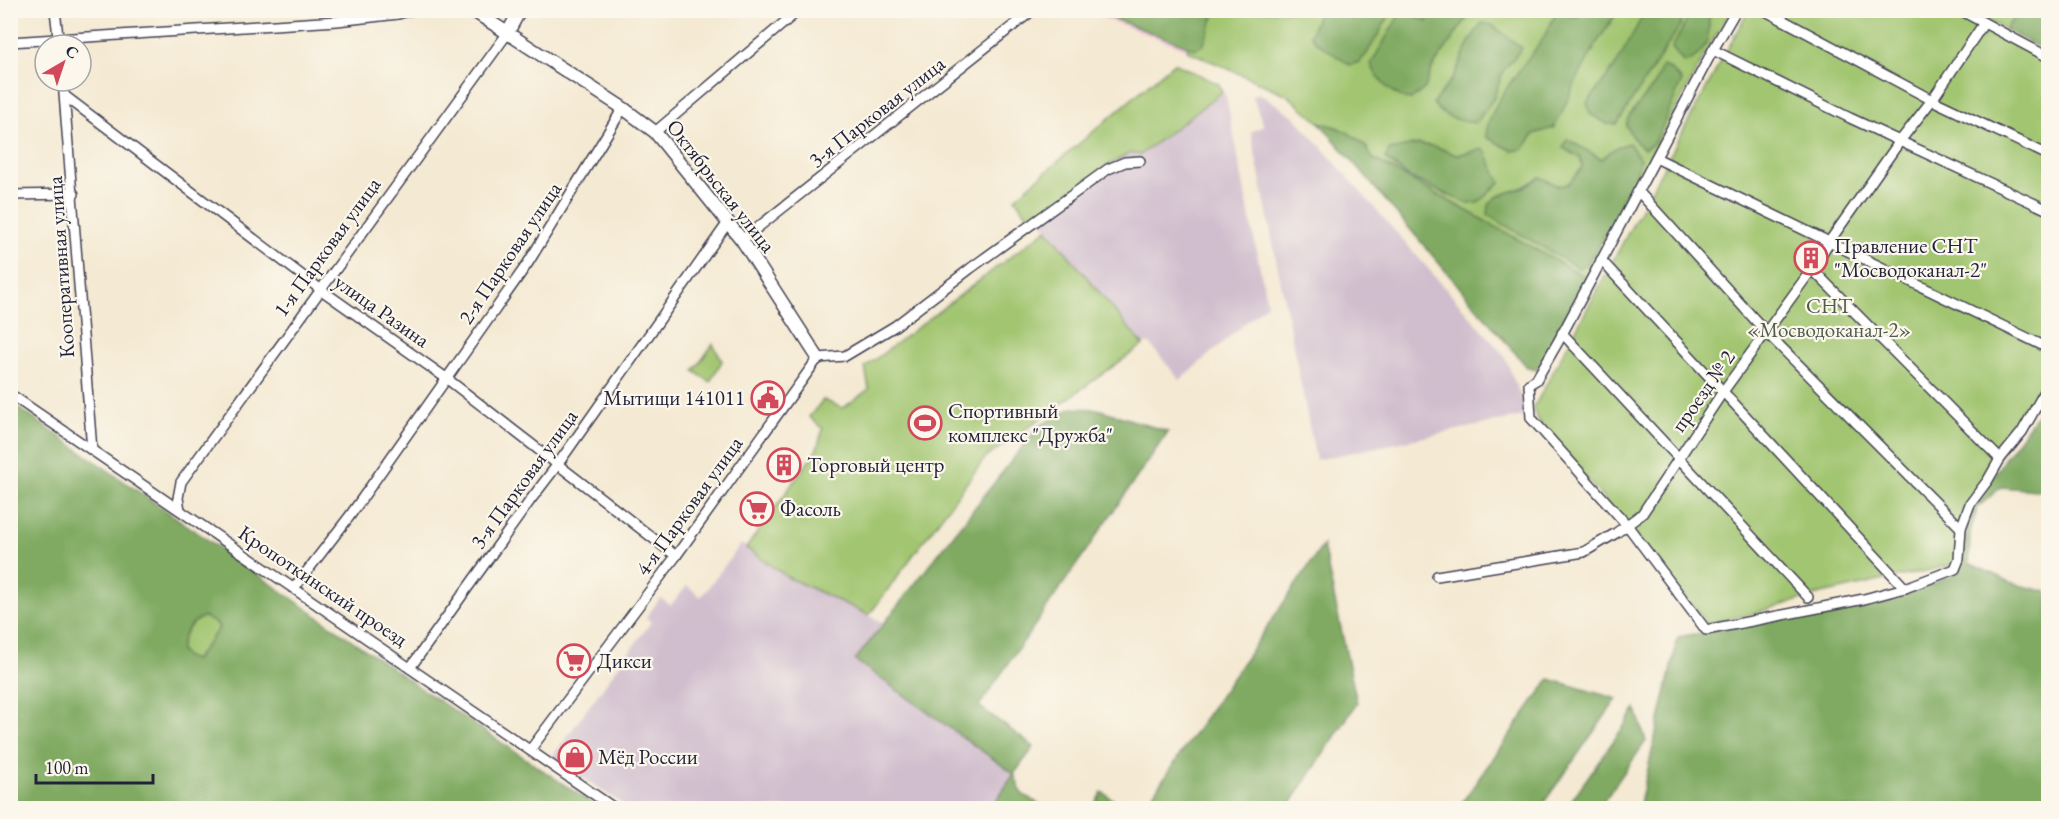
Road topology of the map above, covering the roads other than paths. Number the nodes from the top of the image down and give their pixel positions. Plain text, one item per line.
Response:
1 (55, 10) edge
2 (412, 10) edge
3 (472, 10) edge
4 (520, 10) edge
5 (800, 10) edge
6 (1033, 10) edge
7 (1736, 10) edge
8 (1764, 10) edge
9 (1960, 10) edge
10 (1983, 23) junction
11 (58, 33) edge
12 (507, 34) junction
13 (93, 39) edge
14 (10, 42) edge
15 (33, 42) edge
16 (1713, 50) junction
17 (2049, 57) edge
18 (65, 93) edge
19 (65, 96) junction
20 (1932, 100) junction
21 (623, 108) junction
22 (655, 132) junction
23 (1900, 141) junction
24 (2049, 155) edge
25 (1656, 158) junction
26 (1140, 161) dead end
27 (1638, 191) junction
28 (74, 194) junction
29 (10, 195) edge
30 (2049, 210) edge
31 (729, 221) junction
32 (742, 240) junction
33 (1829, 242) junction
34 (1600, 260) junction
35 (1812, 269) junction
36 (320, 289) junction
37 (1562, 333) junction
38 (1767, 333) junction
39 (2049, 348) edge
40 (818, 358) junction
41 (446, 378) junction
42 (2049, 386) edge
43 (1722, 393) junction
44 (10, 394) edge
45 (92, 450) junction
46 (1678, 459) junction
47 (2000, 459) junction
48 (558, 464) junction
49 (180, 510) junction
50 (1627, 525) junction
51 (1961, 528) junction
52 (676, 556) junction
53 (1437, 576) dead end
54 (294, 588) junction
55 (1905, 588) junction
56 (1809, 597) dead end
57 (410, 668) junction
58 (530, 750) junction
59 (614, 808) edge

1 - 11 street
2 - 13 street
3 - 12 street, Октябрьская улица
4 - 12 street, 1-я Парковая улица
5 - 22 street
6 - 32 street, 3-я Парковая улица
7 - 16 street
8 - 20 street
9 - 10 street
10 - 17 street
10 - 20 street, проезд № 2
12 - 21 street, Октябрьская улица
12 - 36 street, 1-я Парковая улица
14 - 15 street
16 - 23 street
16 - 25 street
18 - 19 street, Кооперативная улица
19 - 28 street, Кооперативная улица
19 - 36 street, улица Разина
20 - 23 street, проезд № 2
20 - 24 street
21 - 22 street, Октябрьская улица
21 - 41 street, 2-я Парковая улица
22 - 31 street, Октябрьская улица
23 - 30 street
23 - 33 street, проезд № 2
25 - 27 street
25 - 33 street
26 - 40 street
27 - 34 street
27 - 38 street
28 - 29 street
28 - 45 street, Кооперативная улица
31 - 32 street, Октябрьская улица
31 - 48 street, 3-я Парковая улица
32 - 40 street, Октябрьская улица
33 - 35 street, проезд № 2
33 - 39 street
34 - 37 street
34 - 43 street
35 - 38 street, проезд № 2
35 - 47 street
36 - 41 street, улица Разина
36 - 49 street, 1-я Парковая улица
37 - 46 street
37 - 50 street
38 - 43 street, проезд № 2
38 - 51 street
40 - 52 street, 4-я Парковая улица
41 - 48 street, улица Разина
41 - 54 street, 2-я Парковая улица
42 - 47 street
43 - 46 street, проезд № 2
43 - 55 street
44 - 45 street, Кропоткинский проезд
45 - 49 street, Кропоткинский проезд
46 - 50 street, проезд № 2
46 - 56 street
47 - 51 street
48 - 52 street, улица Разина
48 - 57 street, 3-я Парковая улица
49 - 54 street, Кропоткинский проезд
50 - 53 street, проезд № 2
50 - 55 street
51 - 55 street
52 - 58 street, 4-я Парковая улица
54 - 57 street, Кропоткинский проезд
57 - 58 street, Кропоткинский проезд
58 - 59 street, Кропоткинский проезд

